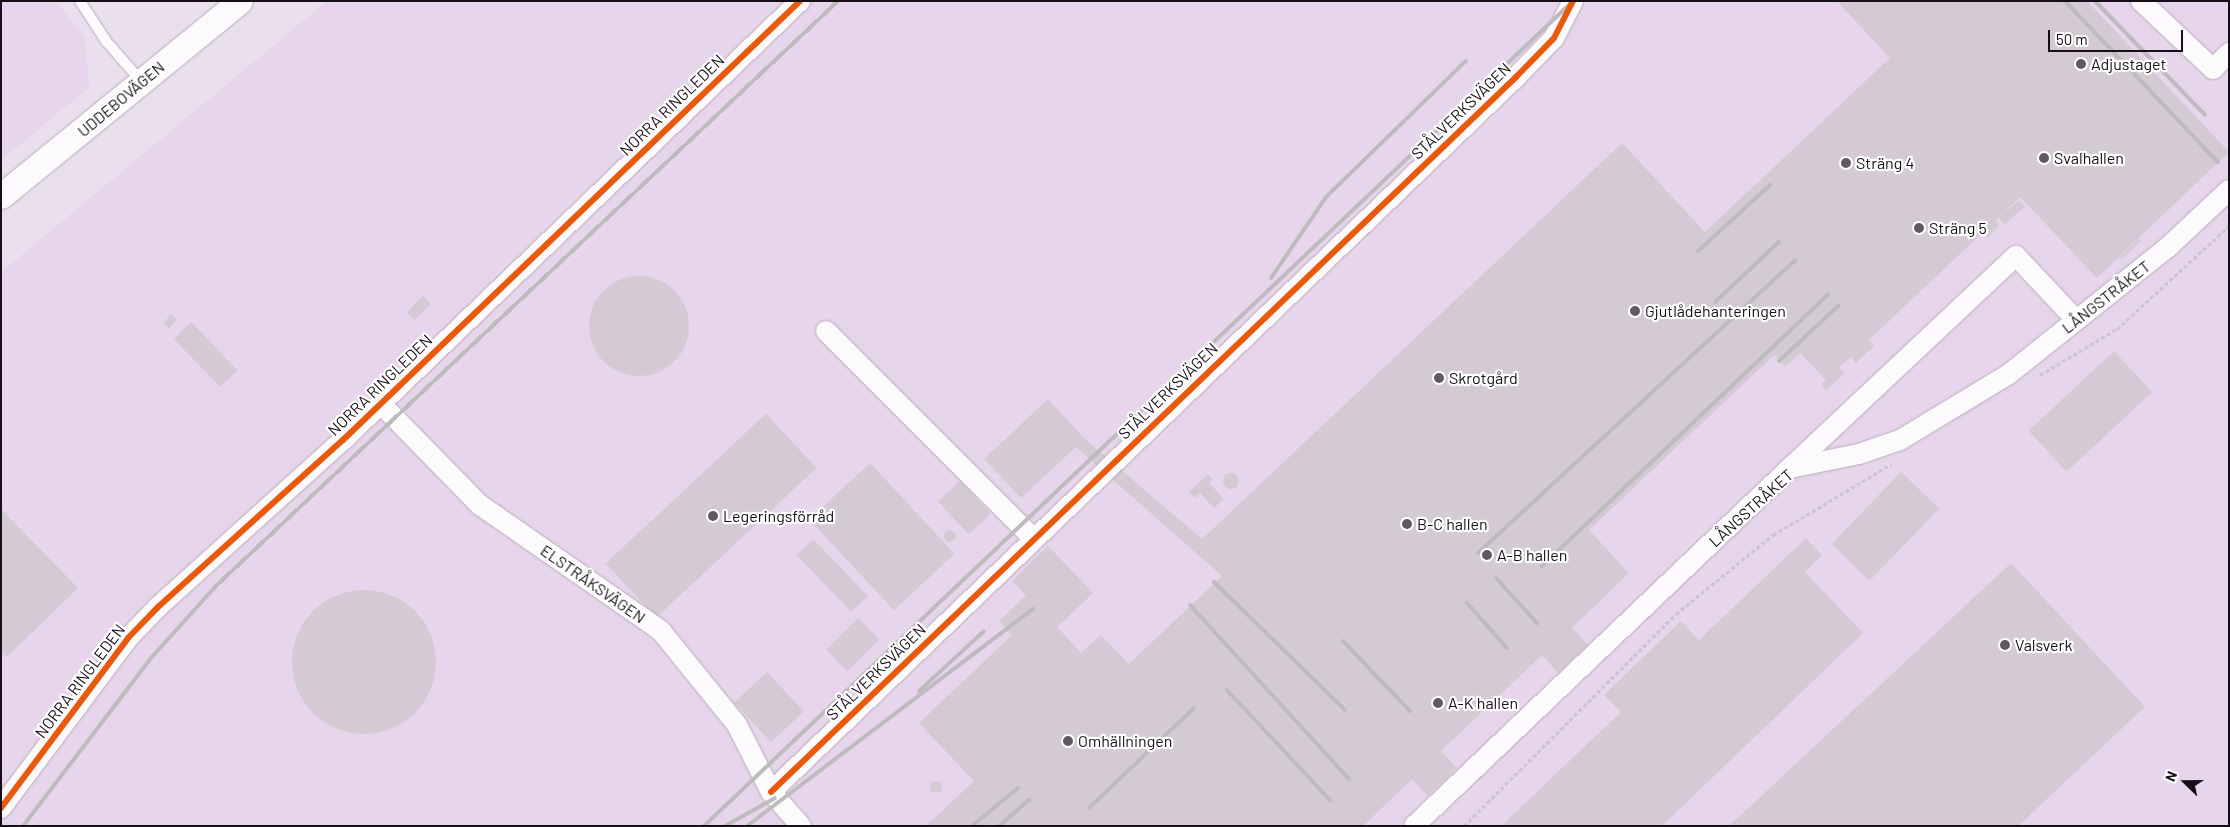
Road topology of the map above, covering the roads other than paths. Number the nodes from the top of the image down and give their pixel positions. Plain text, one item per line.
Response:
1 (240, 1) edge
2 (800, 1) edge
3 (1573, 1) edge
4 (2141, 1) edge
5 (83, 3) edge
6 (2229, 53) edge
7 (140, 81) junction
8 (2229, 190) edge
9 (1, 196) edge
10 (2076, 320) junction
11 (826, 331) dead end
12 (381, 404) junction
13 (1790, 468) junction
14 (1034, 539) junction
15 (771, 792) junction
16 (1, 808) edge
17 (801, 826) edge
18 (1414, 826) edge

1 - 7 street, UDDEBOVÄGEN
2 - 12 street, NORRA RINGLEDEN
3 - 14 street, STÅLVERKSVÄGEN
4 - 6 street
5 - 7 lane
7 - 9 street, UDDEBOVÄGEN
8 - 10 street, LÅNGSTRÅKET
10 - 13 street, LÅNGSTRÅKET
10 - 13 street
11 - 14 street
12 - 15 street, ELSTRÅKSVÄGEN
12 - 16 street, NORRA RINGLEDEN
13 - 18 street, LÅNGSTRÅKET
14 - 15 street, STÅLVERKSVÄGEN
15 - 17 street, ELSTRÅKSVÄGEN

